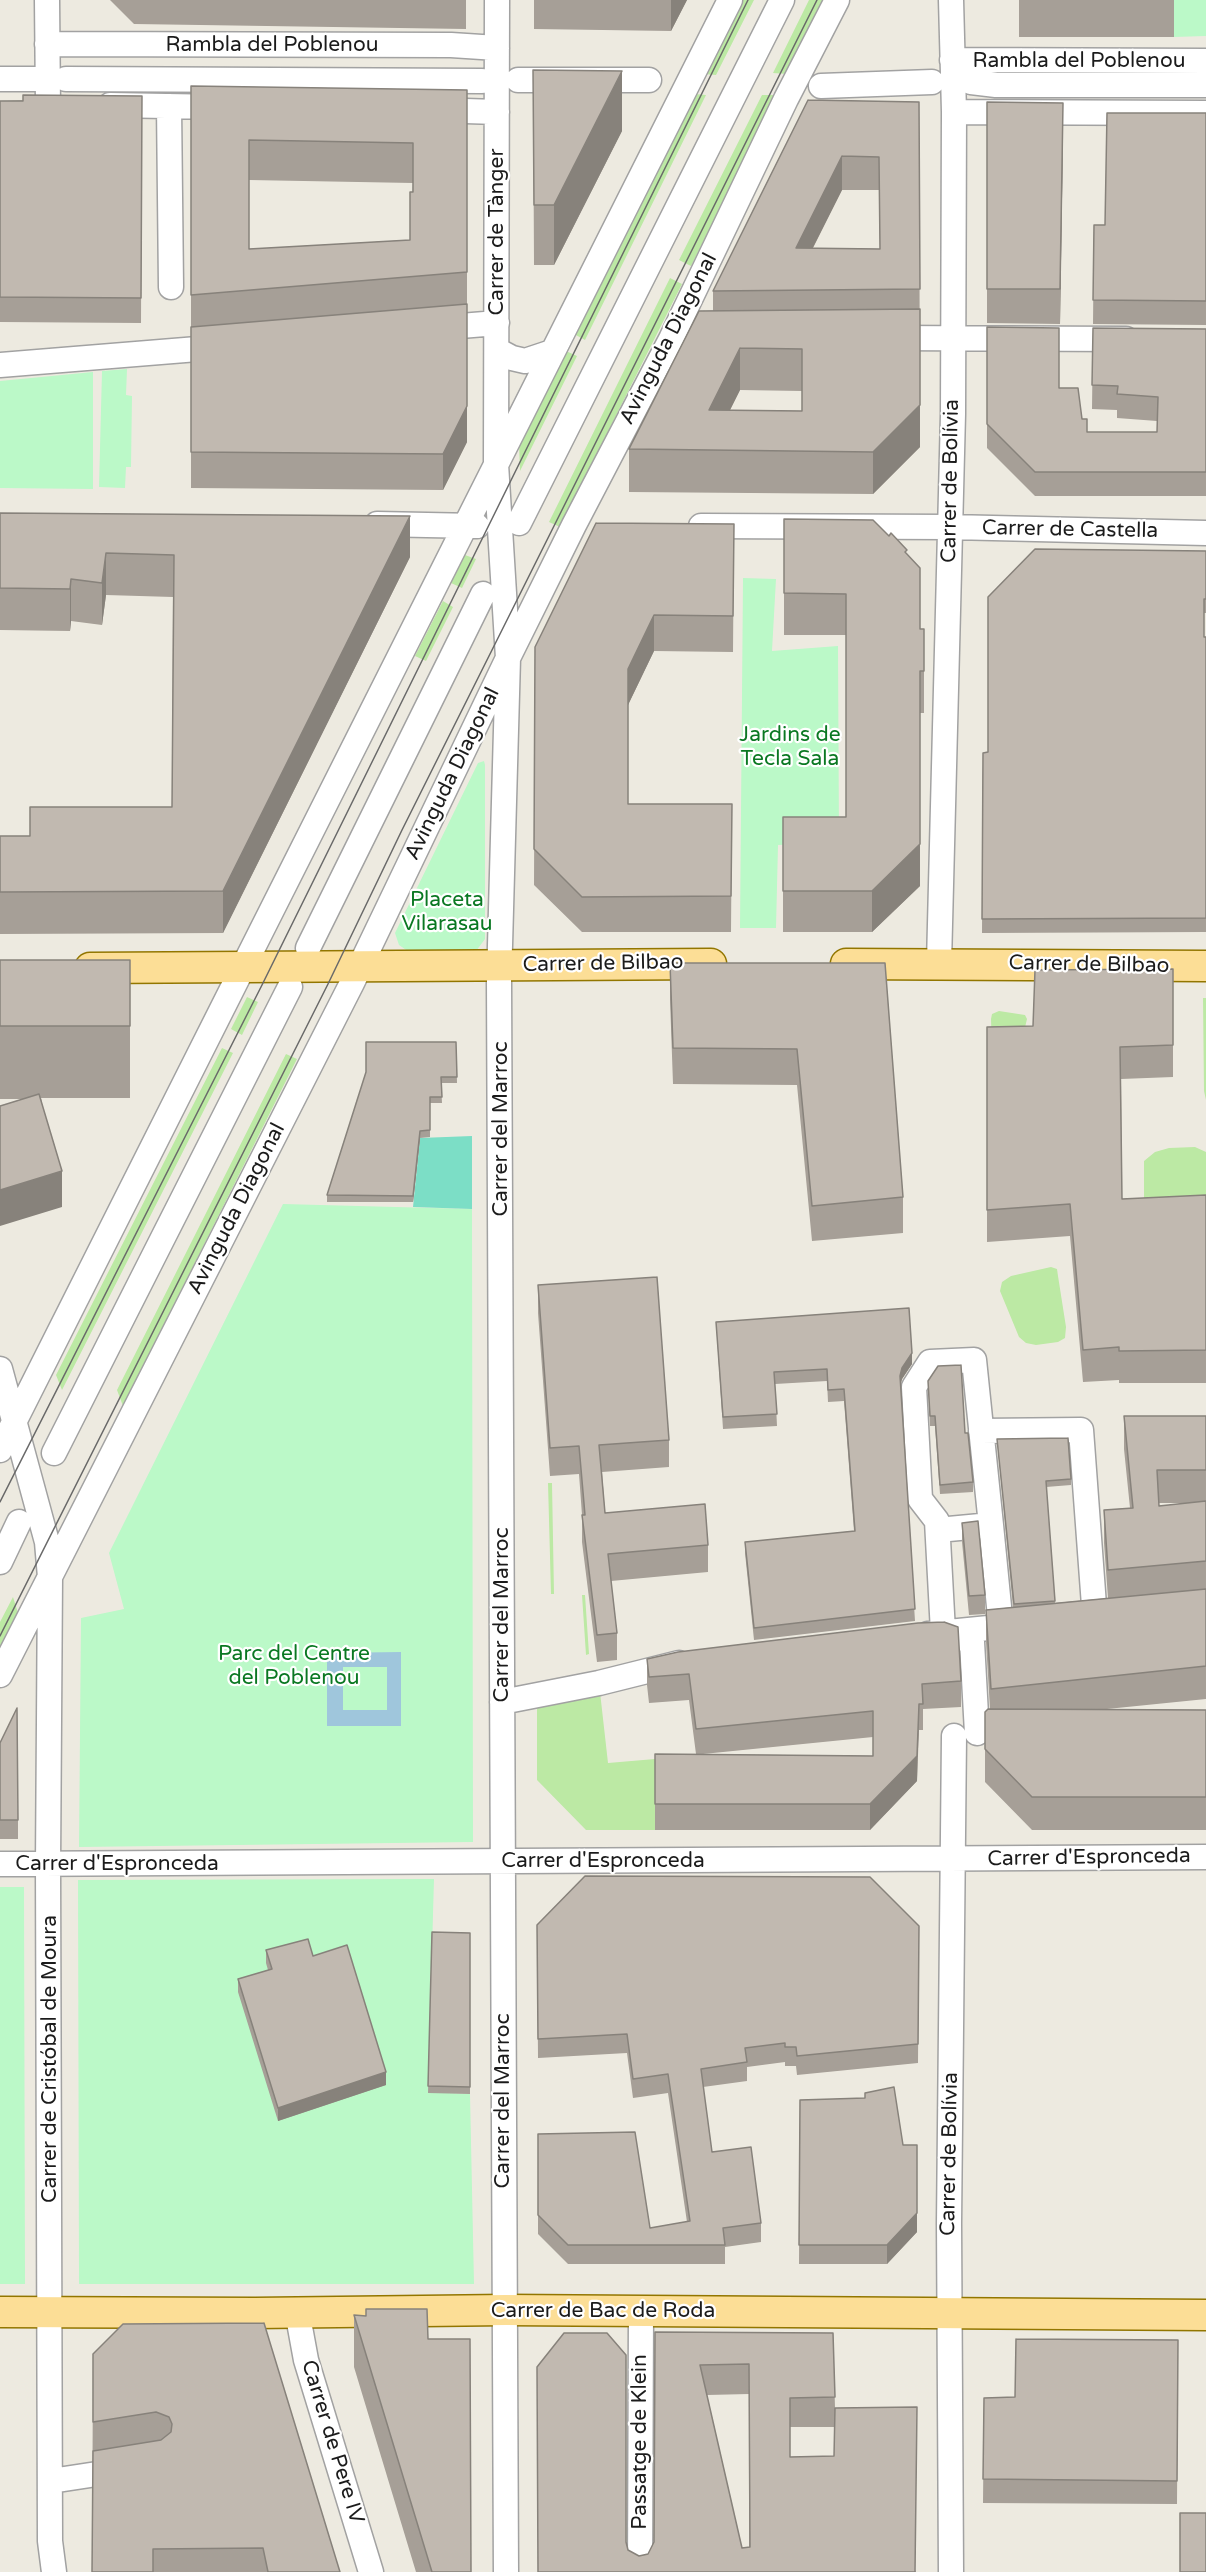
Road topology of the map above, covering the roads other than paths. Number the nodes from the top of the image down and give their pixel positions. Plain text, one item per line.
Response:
1 (47, 0) edge
2 (497, 0) edge
3 (730, 0) edge
4 (782, 0) edge
5 (837, 0) edge
6 (951, 0) edge
7 (47, 45) junction
8 (497, 48) junction
9 (951, 60) junction
10 (1206, 61) edge
11 (0, 79) edge
12 (38, 79) dead end
13 (66, 79) dead end
14 (518, 80) dead end
15 (649, 80) dead end
16 (482, 81) dead end
17 (932, 82) dead end
18 (971, 82) dead end
19 (1206, 85) edge
20 (821, 86) dead end
21 (169, 106) junction
22 (239, 107) edge
23 (414, 110) edge
24 (497, 112) junction
25 (954, 112) junction
26 (1206, 113) edge
27 (171, 287) dead end
28 (497, 323) junction
29 (415, 330) edge
30 (953, 337) junction
31 (869, 338) edge
32 (1148, 339) edge
33 (241, 345) edge
34 (497, 350) junction
35 (552, 352) junction
36 (0, 365) edge
37 (496, 464) junction
38 (351, 523) edge
39 (465, 525) junction
40 (510, 525) junction
41 (684, 526) edge
42 (950, 527) junction
43 (1206, 533) edge
44 (483, 594) dead end
45 (508, 658) junction
46 (308, 948) dead end
47 (939, 963) junction
48 (737, 964) edge
49 (819, 964) edge
50 (361, 965) junction
51 (500, 966) junction
52 (1206, 966) edge
53 (68, 968) edge
54 (244, 968) junction
55 (290, 987) dead end
56 (0, 1369) edge
57 (8, 1420) edge
58 (981, 1431) junction
59 (0, 1450) edge
60 (54, 1453) dead end
61 (19, 1522) dead end
62 (991, 1526) junction
63 (938, 1530) junction
64 (0, 1562) edge
65 (50, 1577) junction
66 (1094, 1619) edge
67 (1036, 1624) edge
68 (1001, 1627) junction
69 (943, 1632) junction
70 (911, 1637) edge
71 (703, 1660) edge
72 (0, 1675) edge
73 (502, 1702) junction
74 (1206, 1857) edge
75 (954, 1860) junction
76 (503, 1861) junction
77 (0, 1864) edge
78 (48, 1864) junction
79 (506, 2310) junction
80 (297, 2311) junction
81 (0, 2312) edge
82 (50, 2312) junction
83 (641, 2312) junction
84 (950, 2314) junction
85 (1206, 2315) edge
86 (147, 2466) edge
87 (51, 2481) junction
88 (50, 2541) junction
89 (41, 2572) edge
90 (54, 2572) edge
91 (371, 2572) edge
92 (506, 2572) edge
93 (639, 2572) edge
94 (951, 2572) edge

1 - 7 street
2 - 8 street, Carrer de Tànger
3 - 35 street
4 - 40 street
5 - 45 street, Avinguda Diagonal
6 - 9 street, Carrer de Bolívia
7 - 8 street, Rambla del Poblenou
7 - 21 street
8 - 24 street, Carrer de Tànger
9 - 10 street, Rambla del Poblenou
9 - 25 street, Carrer de Bolívia
11 - 12 street
13 - 16 street, Rambla del Poblenou
14 - 15 street
17 - 20 street
18 - 19 street, Rambla del Poblenou
21 - 22 street
21 - 27 street
23 - 24 street
24 - 28 street, Carrer de Tànger
25 - 26 street
25 - 30 street, Carrer de Bolívia
28 - 29 street
28 - 34 street, Carrer de Tànger
30 - 31 street
30 - 32 street
30 - 42 street, Carrer de Bolívia
33 - 36 street
34 - 35 street
34 - 37 street, Carrer de Tànger
35 - 37 street
37 - 39 street
37 - 40 street, Carrer de Tànger
38 - 39 street
39 - 40 street
39 - 54 street
40 - 45 street, Carrer del Marroc
41 - 42 street, Carrer de Castella
42 - 43 street, Carrer de Castella
42 - 47 street, Carrer de Bolívia
44 - 46 street
45 - 50 street, Avinguda Diagonal
45 - 51 street, Carrer del Marroc
47 - 49 main road, Carrer de Bilbao
47 - 52 main road, Carrer de Bilbao
48 - 51 main road, Carrer de Bilbao
50 - 51 main road, Carrer de Bilbao
50 - 54 main road, Carrer de Bilbao
50 - 65 street, Avinguda Diagonal
51 - 73 street, Carrer del Marroc
53 - 54 main road, Carrer de Bilbao
54 - 57 street
55 - 60 street
56 - 57 street
57 - 59 street
57 - 65 street
58 - 62 street
58 - 63 street
58 - 66 street
61 - 64 street
62 - 63 street
62 - 68 street
63 - 69 street
65 - 72 street, Avinguda Diagonal
65 - 78 street, Carrer de Cristóbal de Moura
67 - 68 street
68 - 69 street
69 - 70 street
69 - 75 street, Carrer de Bolívia
71 - 73 street
73 - 76 street, Carrer del Marroc
74 - 75 street, Carrer d'Espronceda
75 - 76 street, Carrer d'Espronceda
75 - 84 street, Carrer de Bolívia
76 - 78 street, Carrer d'Espronceda
76 - 79 street, Carrer del Marroc
77 - 78 street, Carrer d'Espronceda
78 - 82 street, Carrer de Cristóbal de Moura
79 - 80 main road, Carrer de Bac de Roda
79 - 83 main road, Carrer de Bac de Roda
79 - 92 street, Carrer del Marroc
80 - 82 main road, Carrer de Bac de Roda
80 - 91 street, Carrer de Pere IV
81 - 82 main road, Carrer de Bac de Roda
82 - 87 street, Carrer de Cristóbal de Moura
83 - 84 main road, Carrer de Bac de Roda
83 - 93 street, Passatge de Klein
84 - 85 main road, Carrer de Bac de Roda
84 - 94 street, Carrer de Bolívia
86 - 87 street
87 - 88 street, Carrer de Cristóbal de Moura
88 - 89 street, Carrer de Cristóbal de Moura
88 - 90 street, Carrer de Cristóbal de Moura

